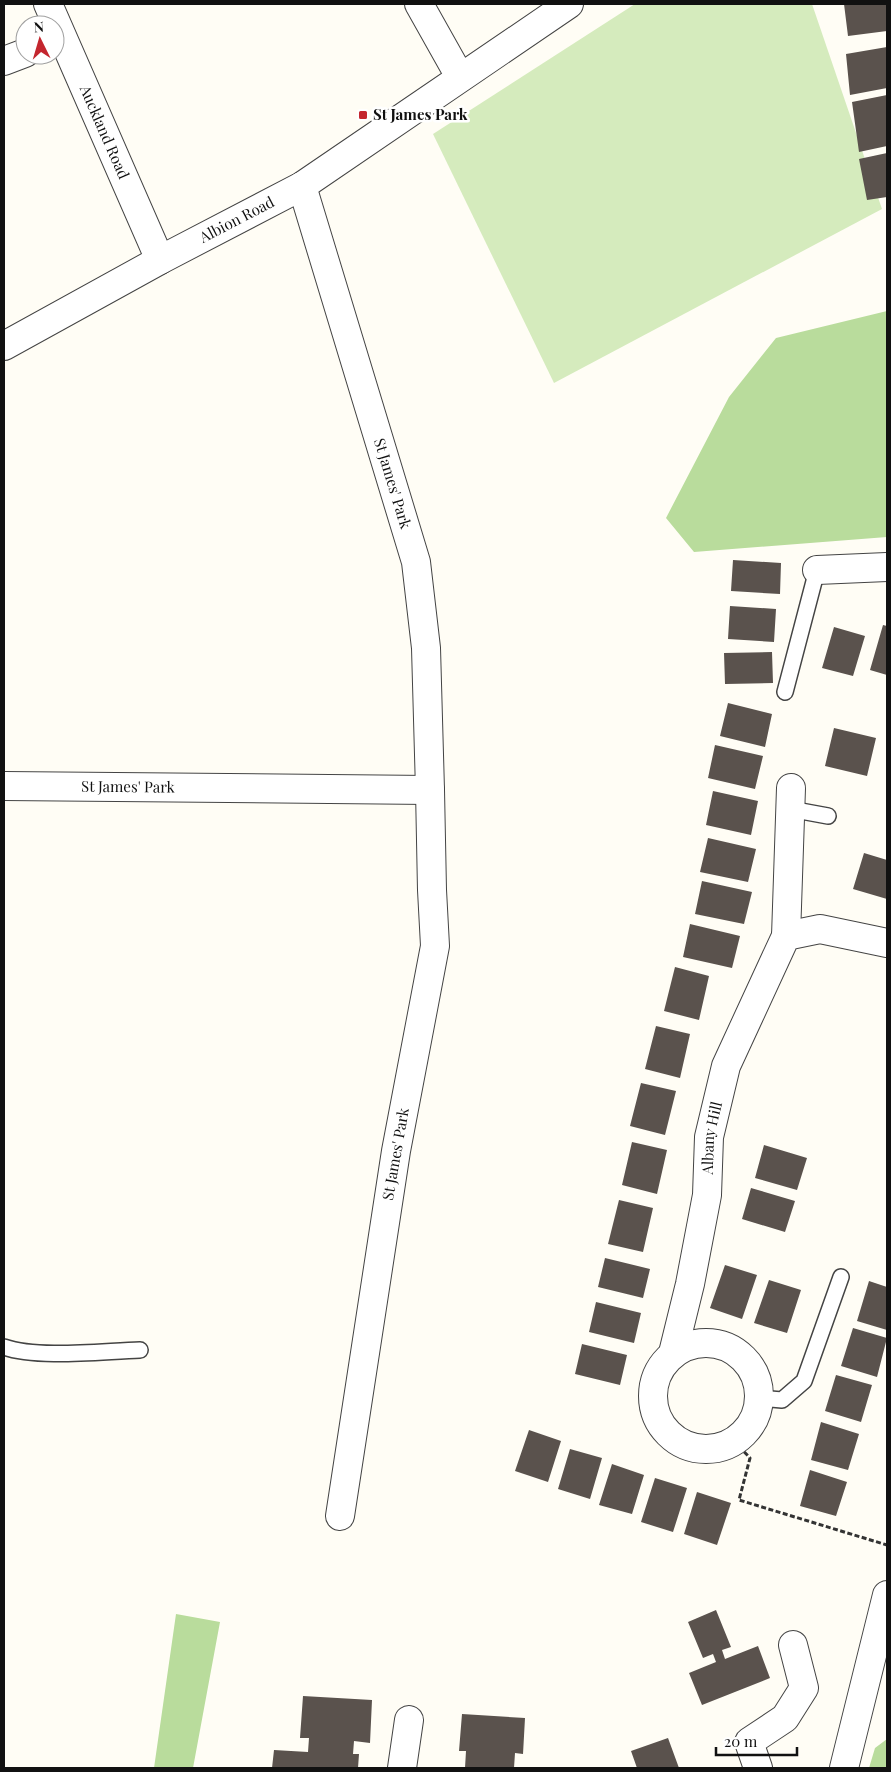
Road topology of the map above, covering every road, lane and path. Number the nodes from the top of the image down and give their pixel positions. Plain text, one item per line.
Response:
1 (419, 4) edge
2 (569, 4) edge
3 (65, 53) edge
4 (460, 77) junction
5 (302, 186) junction
6 (160, 260) junction
7 (4, 346) edge
8 (887, 567) edge
9 (817, 570) joint
10 (785, 692) dead end
11 (4, 786) edge
12 (430, 790) junction
13 (791, 798) joint
14 (828, 816) dead end
15 (786, 936) junction
16 (887, 943) edge
17 (841, 1277) dead end
18 (4, 1346) edge
19 (140, 1350) dead end
20 (673, 1353) junction
21 (759, 1398) junction
22 (734, 1441) junction
23 (340, 1516) dead end
24 (887, 1545) edge
25 (887, 1595) edge
26 (793, 1646) dead end
27 (409, 1720) dead end
28 (402, 1768) edge
29 (758, 1768) edge
30 (844, 1768) edge

1 - 4 street
2 - 4 street, Albion Road
3 - 6 street, Auckland Road
4 - 5 street, Albion Road
5 - 6 street, Albion Road
5 - 12 street, St James' Park
6 - 7 street, Albion Road
8 - 9 street
9 - 10 lane
11 - 12 street, St James' Park
12 - 23 street, St James' Park
13 - 14 lane
13 - 15 street, Albany Hill
15 - 16 street
15 - 20 street, Albany Hill
17 - 21 lane
18 - 19 lane
20 - 21 street, Albany Hill
20 - 22 street, Albany Hill
21 - 22 street, Albany Hill
22 - 24 path
25 - 30 street
26 - 29 street
27 - 28 street

